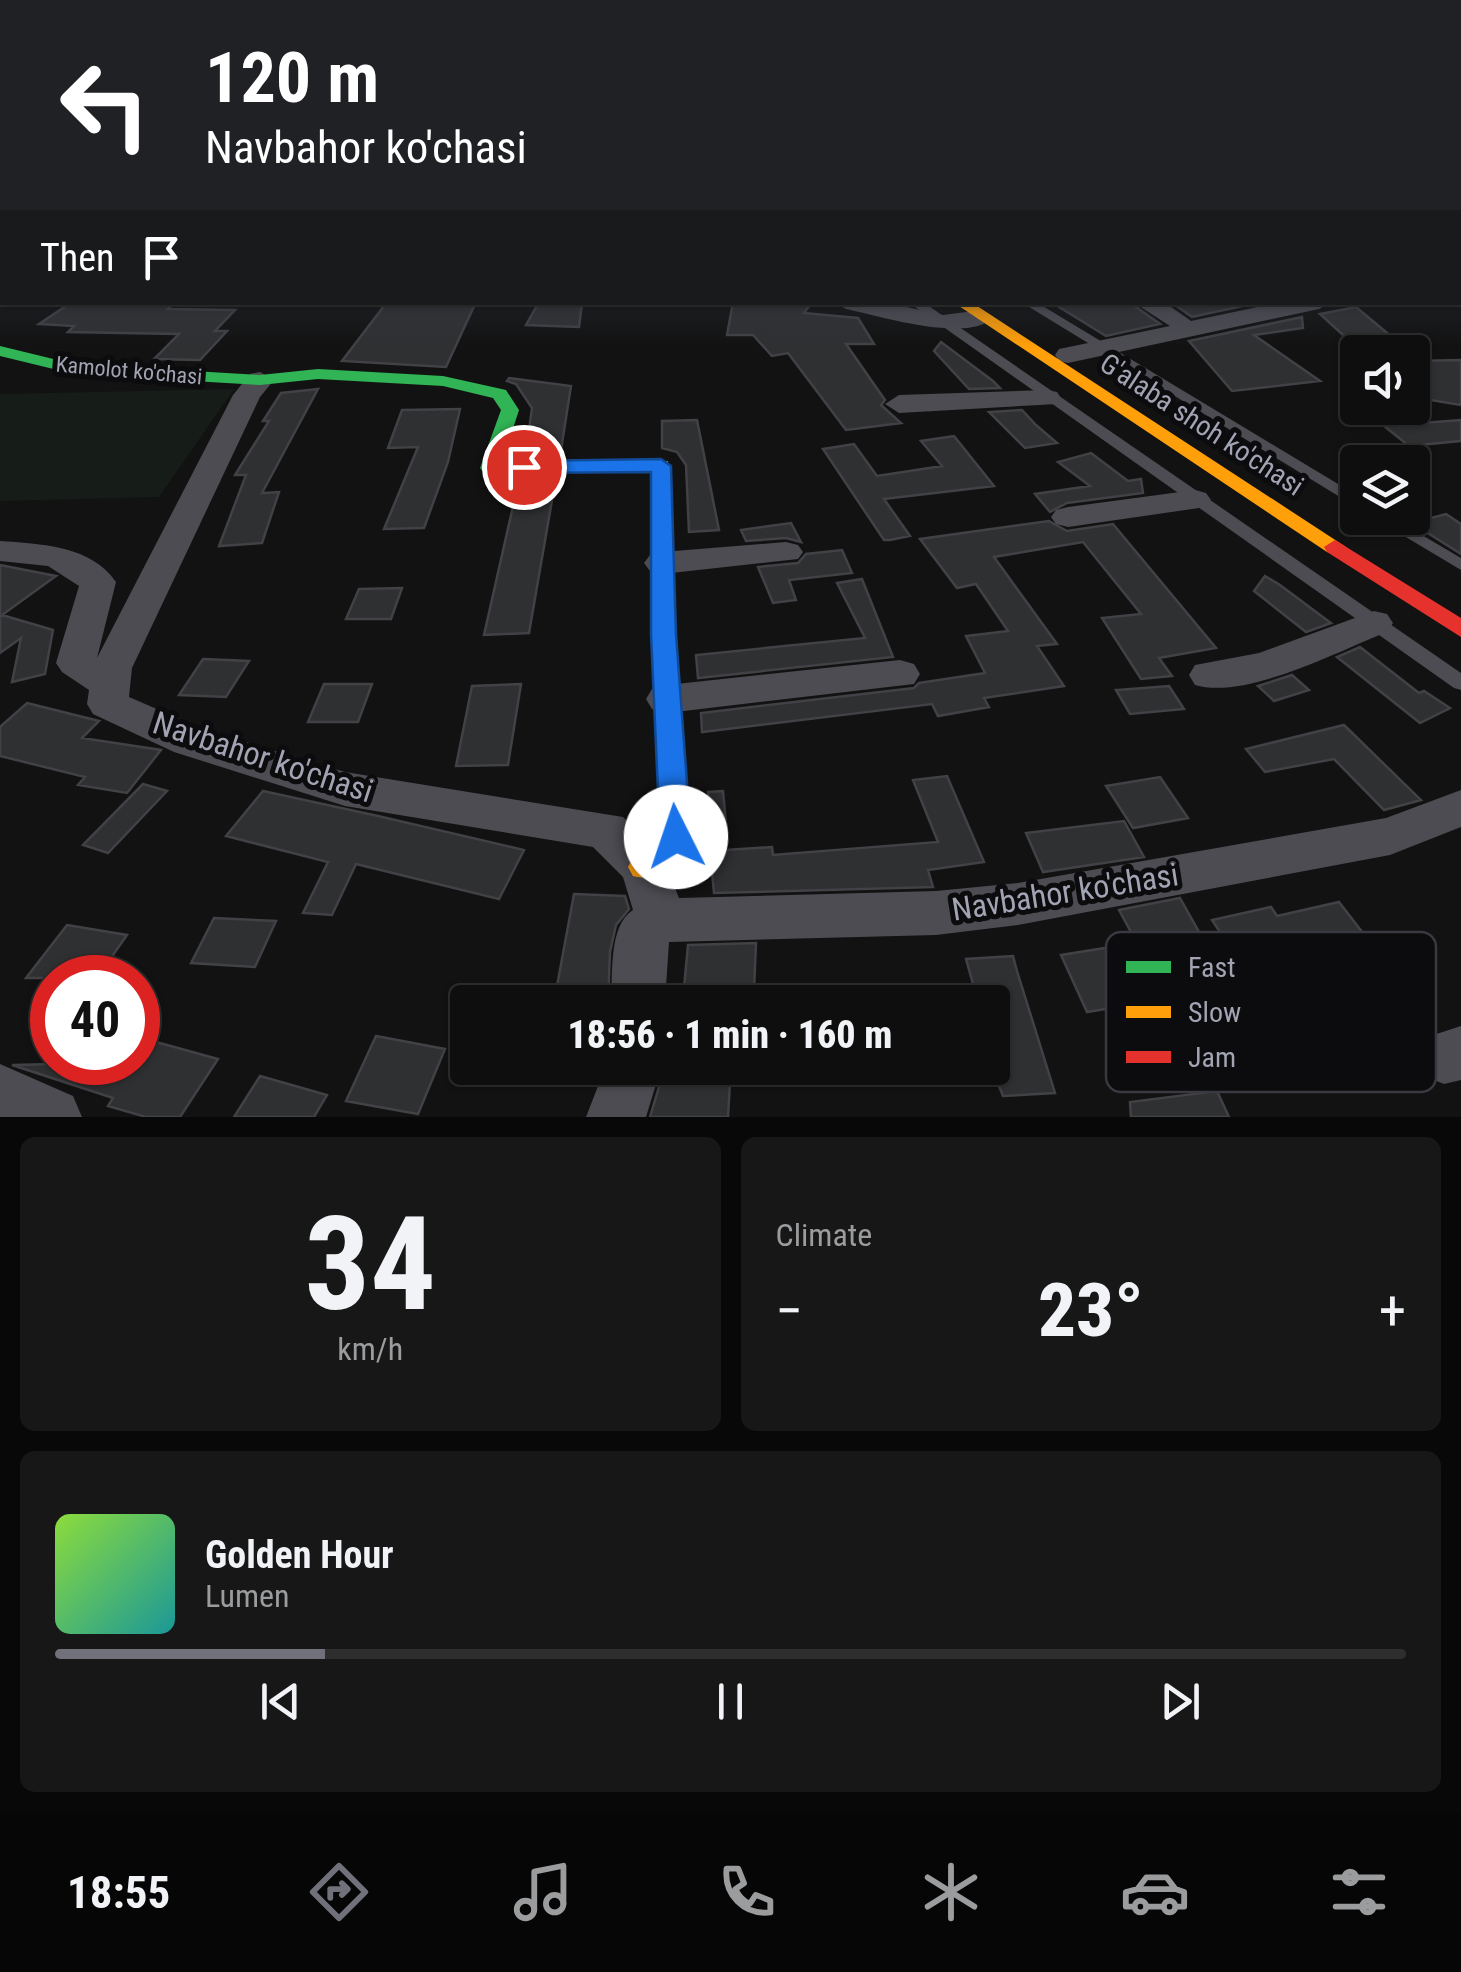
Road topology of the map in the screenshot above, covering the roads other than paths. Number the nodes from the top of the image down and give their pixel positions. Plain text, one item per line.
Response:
1 (861, 305) edge
2 (918, 305) edge
3 (1033, 305) edge
4 (1150, 305) edge
5 (1305, 305) edge
6 (983, 310) edge
7 (1179, 321) dead end
8 (943, 322) junction
9 (1102, 348) junction
10 (0, 351) edge
11 (1068, 355) junction
12 (260, 380) junction
13 (1047, 398) junction
14 (899, 404) dead end
15 (1340, 491) edge
16 (1195, 500) junction
17 (1068, 517) dead end
18 (1411, 535) edge
19 (0, 551) edge
20 (786, 552) dead end
21 (662, 563) junction
22 (1461, 565) edge
23 (1461, 604) edge
24 (1374, 623) junction
25 (1461, 630) edge
26 (900, 674) dead end
27 (1209, 675) dead end
28 (1461, 683) edge
29 (108, 694) junction
30 (667, 700) junction
31 (1461, 808) edge
32 (644, 867) junction
33 (660, 920) junction
34 (639, 985) edge
35 (628, 1085) edge
36 (0, 1093) edge
37 (52, 1117) edge
38 (616, 1117) edge

1 - 8 street
2 - 8 lane
3 - 9 lane
4 - 7 street
5 - 9 street
6 - 8 street
6 - 11 street, G'alaba shoh ko'chasi
6 - 25 street, G'alaba shoh ko'chasi
8 - 13 lane
9 - 11 street
9 - 15 lane
10 - 12 street, Kamolot ko'chasi
11 - 23 street, G'alaba shoh ko'chasi
12 - 21 street
12 - 29 street
13 - 14 street
13 - 16 lane
16 - 17 street
16 - 24 lane
18 - 22 lane
19 - 29 street
20 - 21 street
21 - 30 street
24 - 27 street
24 - 28 lane
26 - 30 street
29 - 32 street, Navbahor ko'chasi
30 - 32 street
31 - 33 street, Navbahor ko'chasi
32 - 33 street, Navbahor ko'chasi
33 - 34 street
35 - 38 street
36 - 37 street

